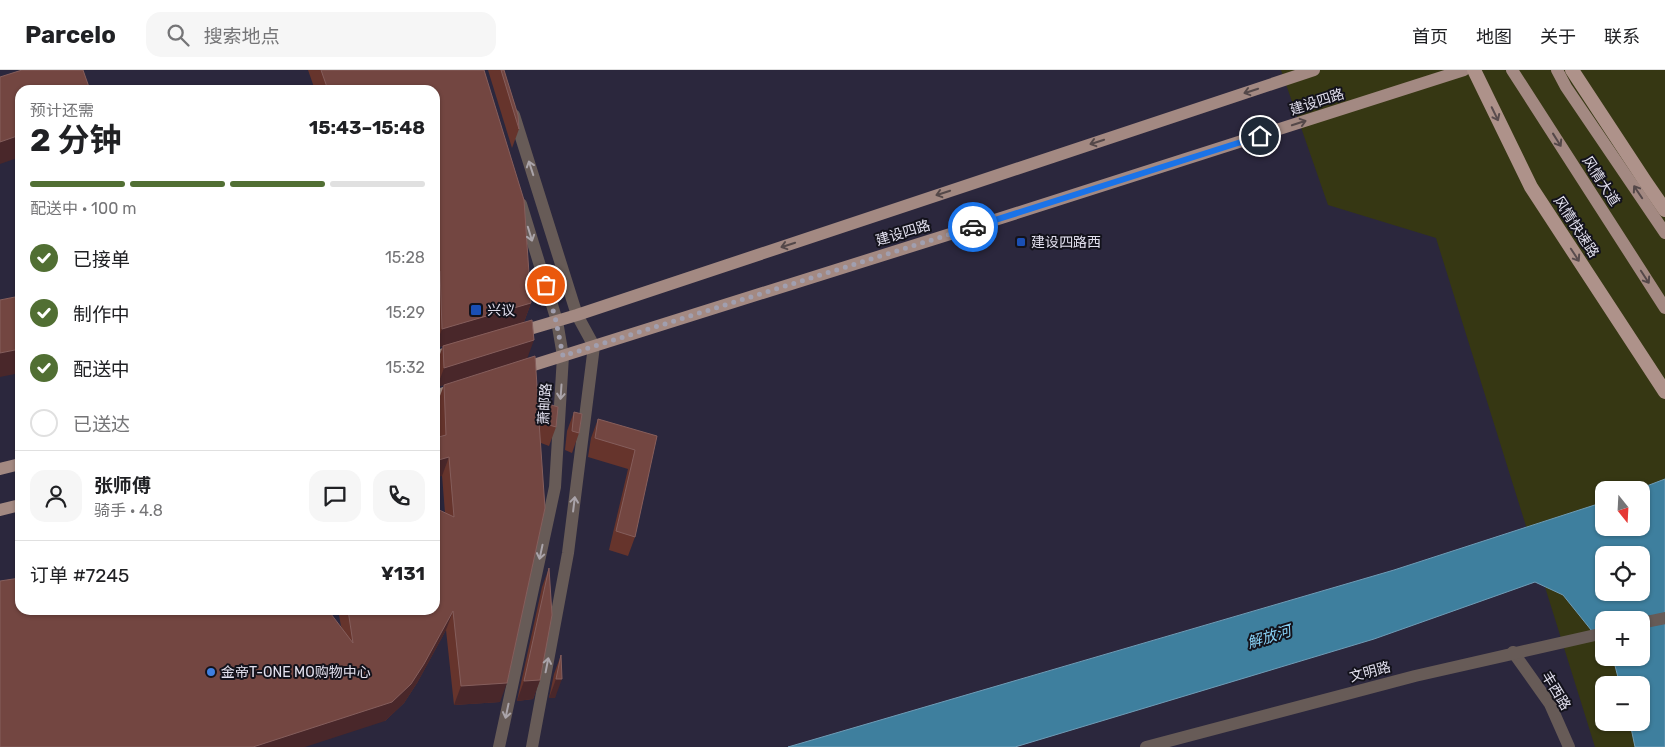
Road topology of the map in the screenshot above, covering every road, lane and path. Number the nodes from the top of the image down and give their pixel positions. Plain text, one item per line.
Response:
1 (1314, 70) edge
2 (1464, 70) edge
3 (1474, 70) edge
4 (1512, 70) edge
5 (1557, 70) edge
6 (1572, 70) edge
7 (512, 108) edge
8 (517, 191) edge
9 (1665, 210) edge
10 (1665, 233) edge
11 (1665, 308) edge
12 (577, 315) junction
13 (556, 321) junction
14 (500, 337) edge
15 (472, 346) edge
16 (594, 346) junction
17 (440, 356) edge
18 (563, 356) junction
19 (508, 373) edge
20 (472, 384) edge
21 (1665, 392) edge
22 (440, 394) edge
23 (15, 465) edge
24 (0, 469) edge
25 (15, 507) edge
26 (0, 510) edge
27 (1665, 618) edge
28 (1650, 622) edge
29 (1595, 635) edge
30 (1513, 652) junction
31 (499, 747) edge
32 (532, 747) edge
33 (1146, 747) edge
34 (1569, 747) edge

1 -> 12 main road, 建设四路
16 -> 2 main road, 建设四路
3 -> 21 highway, 风情快速路
4 -> 11 main road, 风情大道
10 -> 5 main road, 风情大道
6 - 9 highway
12 -> 7 street
8 -> 13 street, 萧邮路
12 - 13 main road, 建设四路
12 - 16 street
13 - 14 main road, 建设四路
13 - 18 street, 萧邮路
15 - 17 main road
16 - 18 main road, 建设四路
32 -> 16 street
18 - 19 main road, 建设四路
18 -> 31 street, 萧邮路
20 - 22 main road
23 - 24 main road
25 - 26 main road
27 - 28 street
29 - 30 street, 文明路
30 - 33 street, 文明路
30 - 34 street, 丰西路

